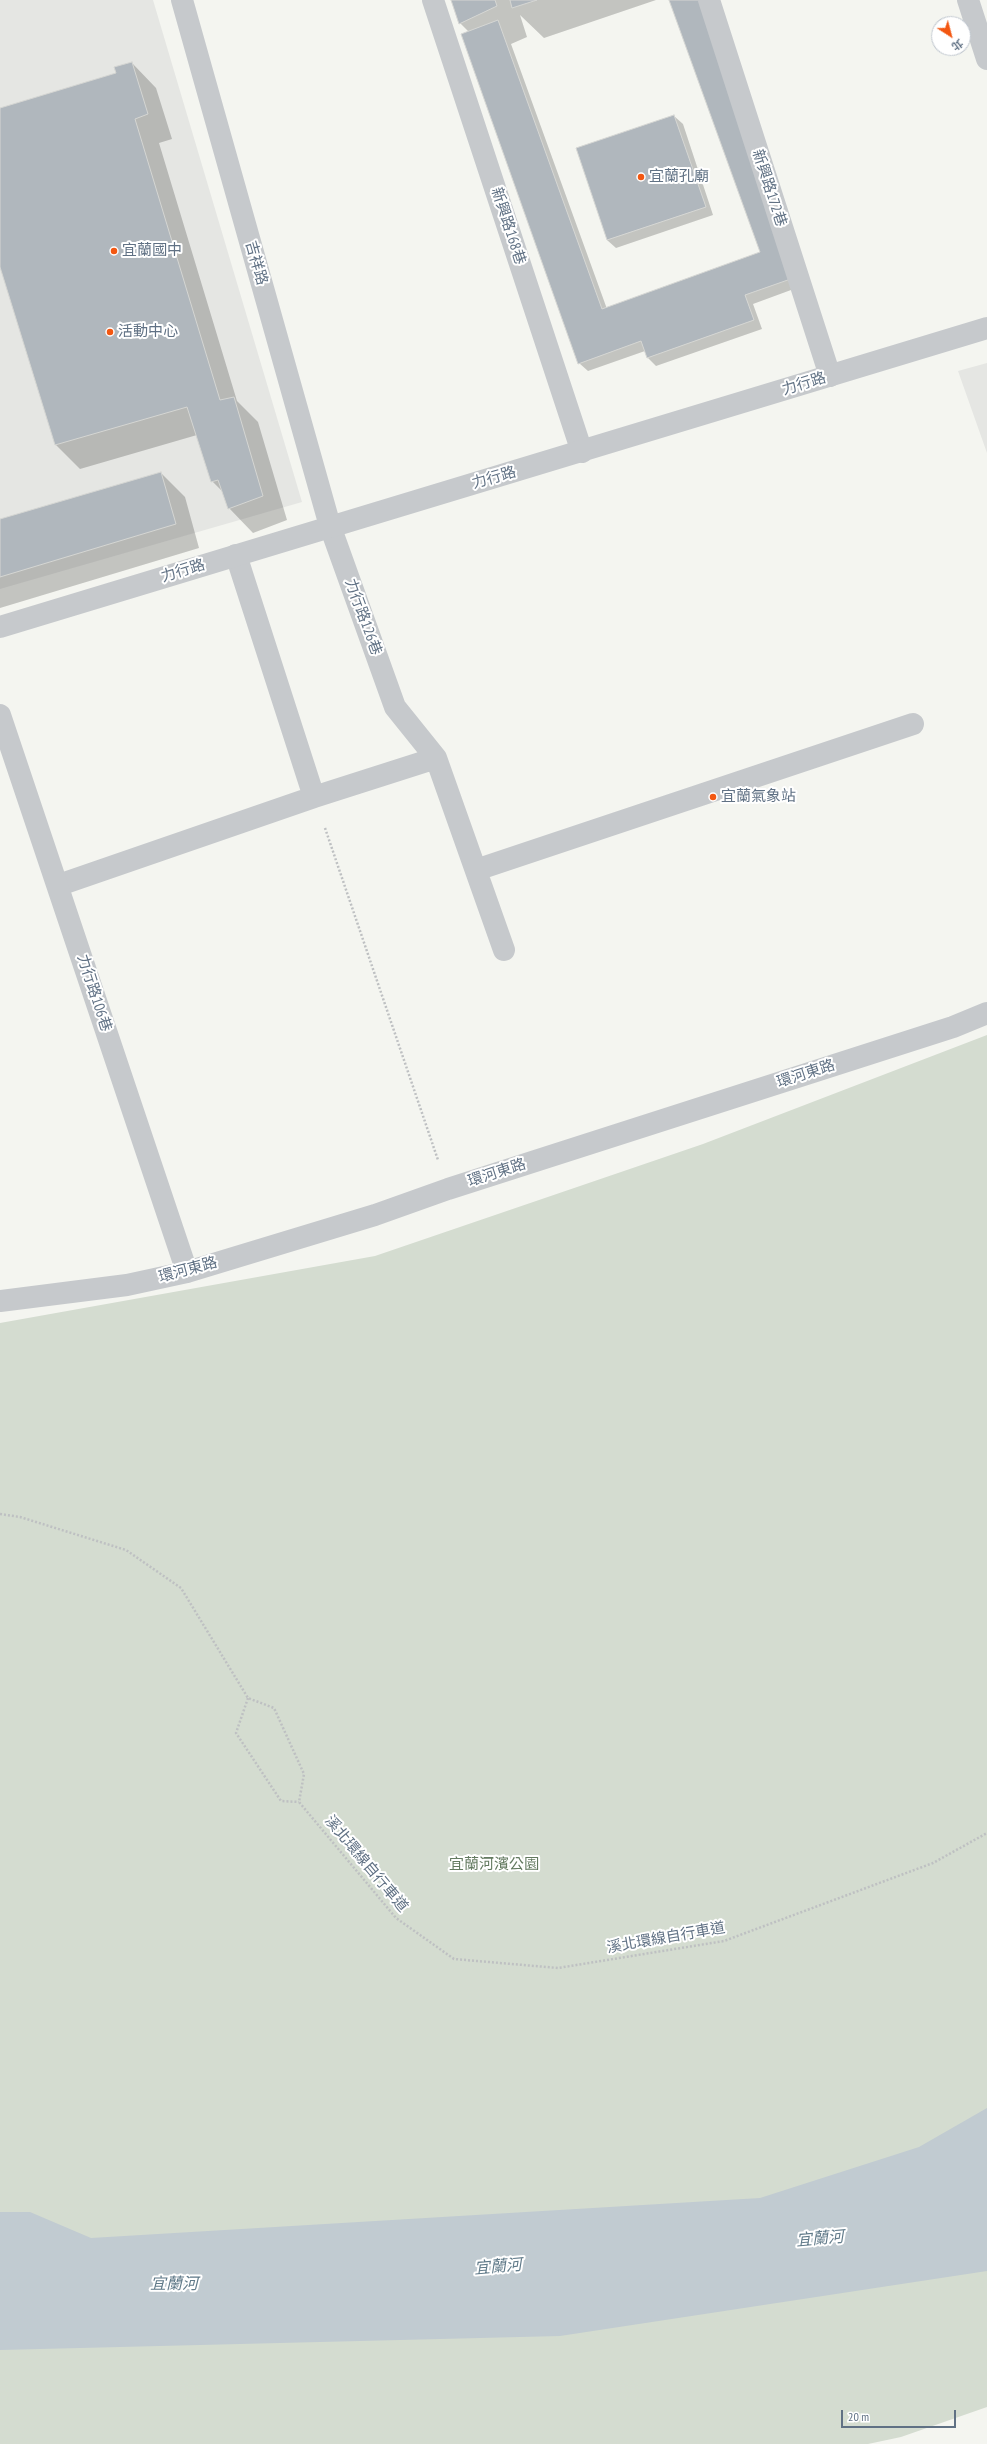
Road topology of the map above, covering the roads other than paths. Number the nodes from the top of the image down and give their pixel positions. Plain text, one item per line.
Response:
1 (182, 0) edge
2 (433, 0) edge
3 (709, 0) edge
4 (968, 0) edge
5 (987, 59) edge
6 (987, 328) edge
7 (830, 376) junction
8 (582, 452) junction
9 (330, 526) junction
10 (236, 555) junction
11 (0, 627) edge
12 (0, 715) edge
13 (913, 724) dead end
14 (436, 758) junction
15 (314, 797) junction
16 (476, 870) junction
17 (58, 885) junction
18 (504, 950) dead end
19 (987, 1013) edge
20 (187, 1272) junction
21 (0, 1301) edge

1 - 9 street, 吉祥路
2 - 8 street, 新興路168巷
3 - 7 street, 新興路172巷
4 - 5 street
6 - 7 street, 力行路
7 - 8 street, 力行路
8 - 9 street, 力行路
9 - 10 street, 力行路
9 - 14 street, 力行路126巷
10 - 11 street, 力行路
10 - 15 street
12 - 17 street, 力行路106巷
13 - 16 street
14 - 15 street
14 - 16 street, 力行路126巷
15 - 17 street
16 - 18 street, 力行路126巷
17 - 20 street, 力行路106巷
19 - 20 street, 環河東路
20 - 21 street, 環河東路

